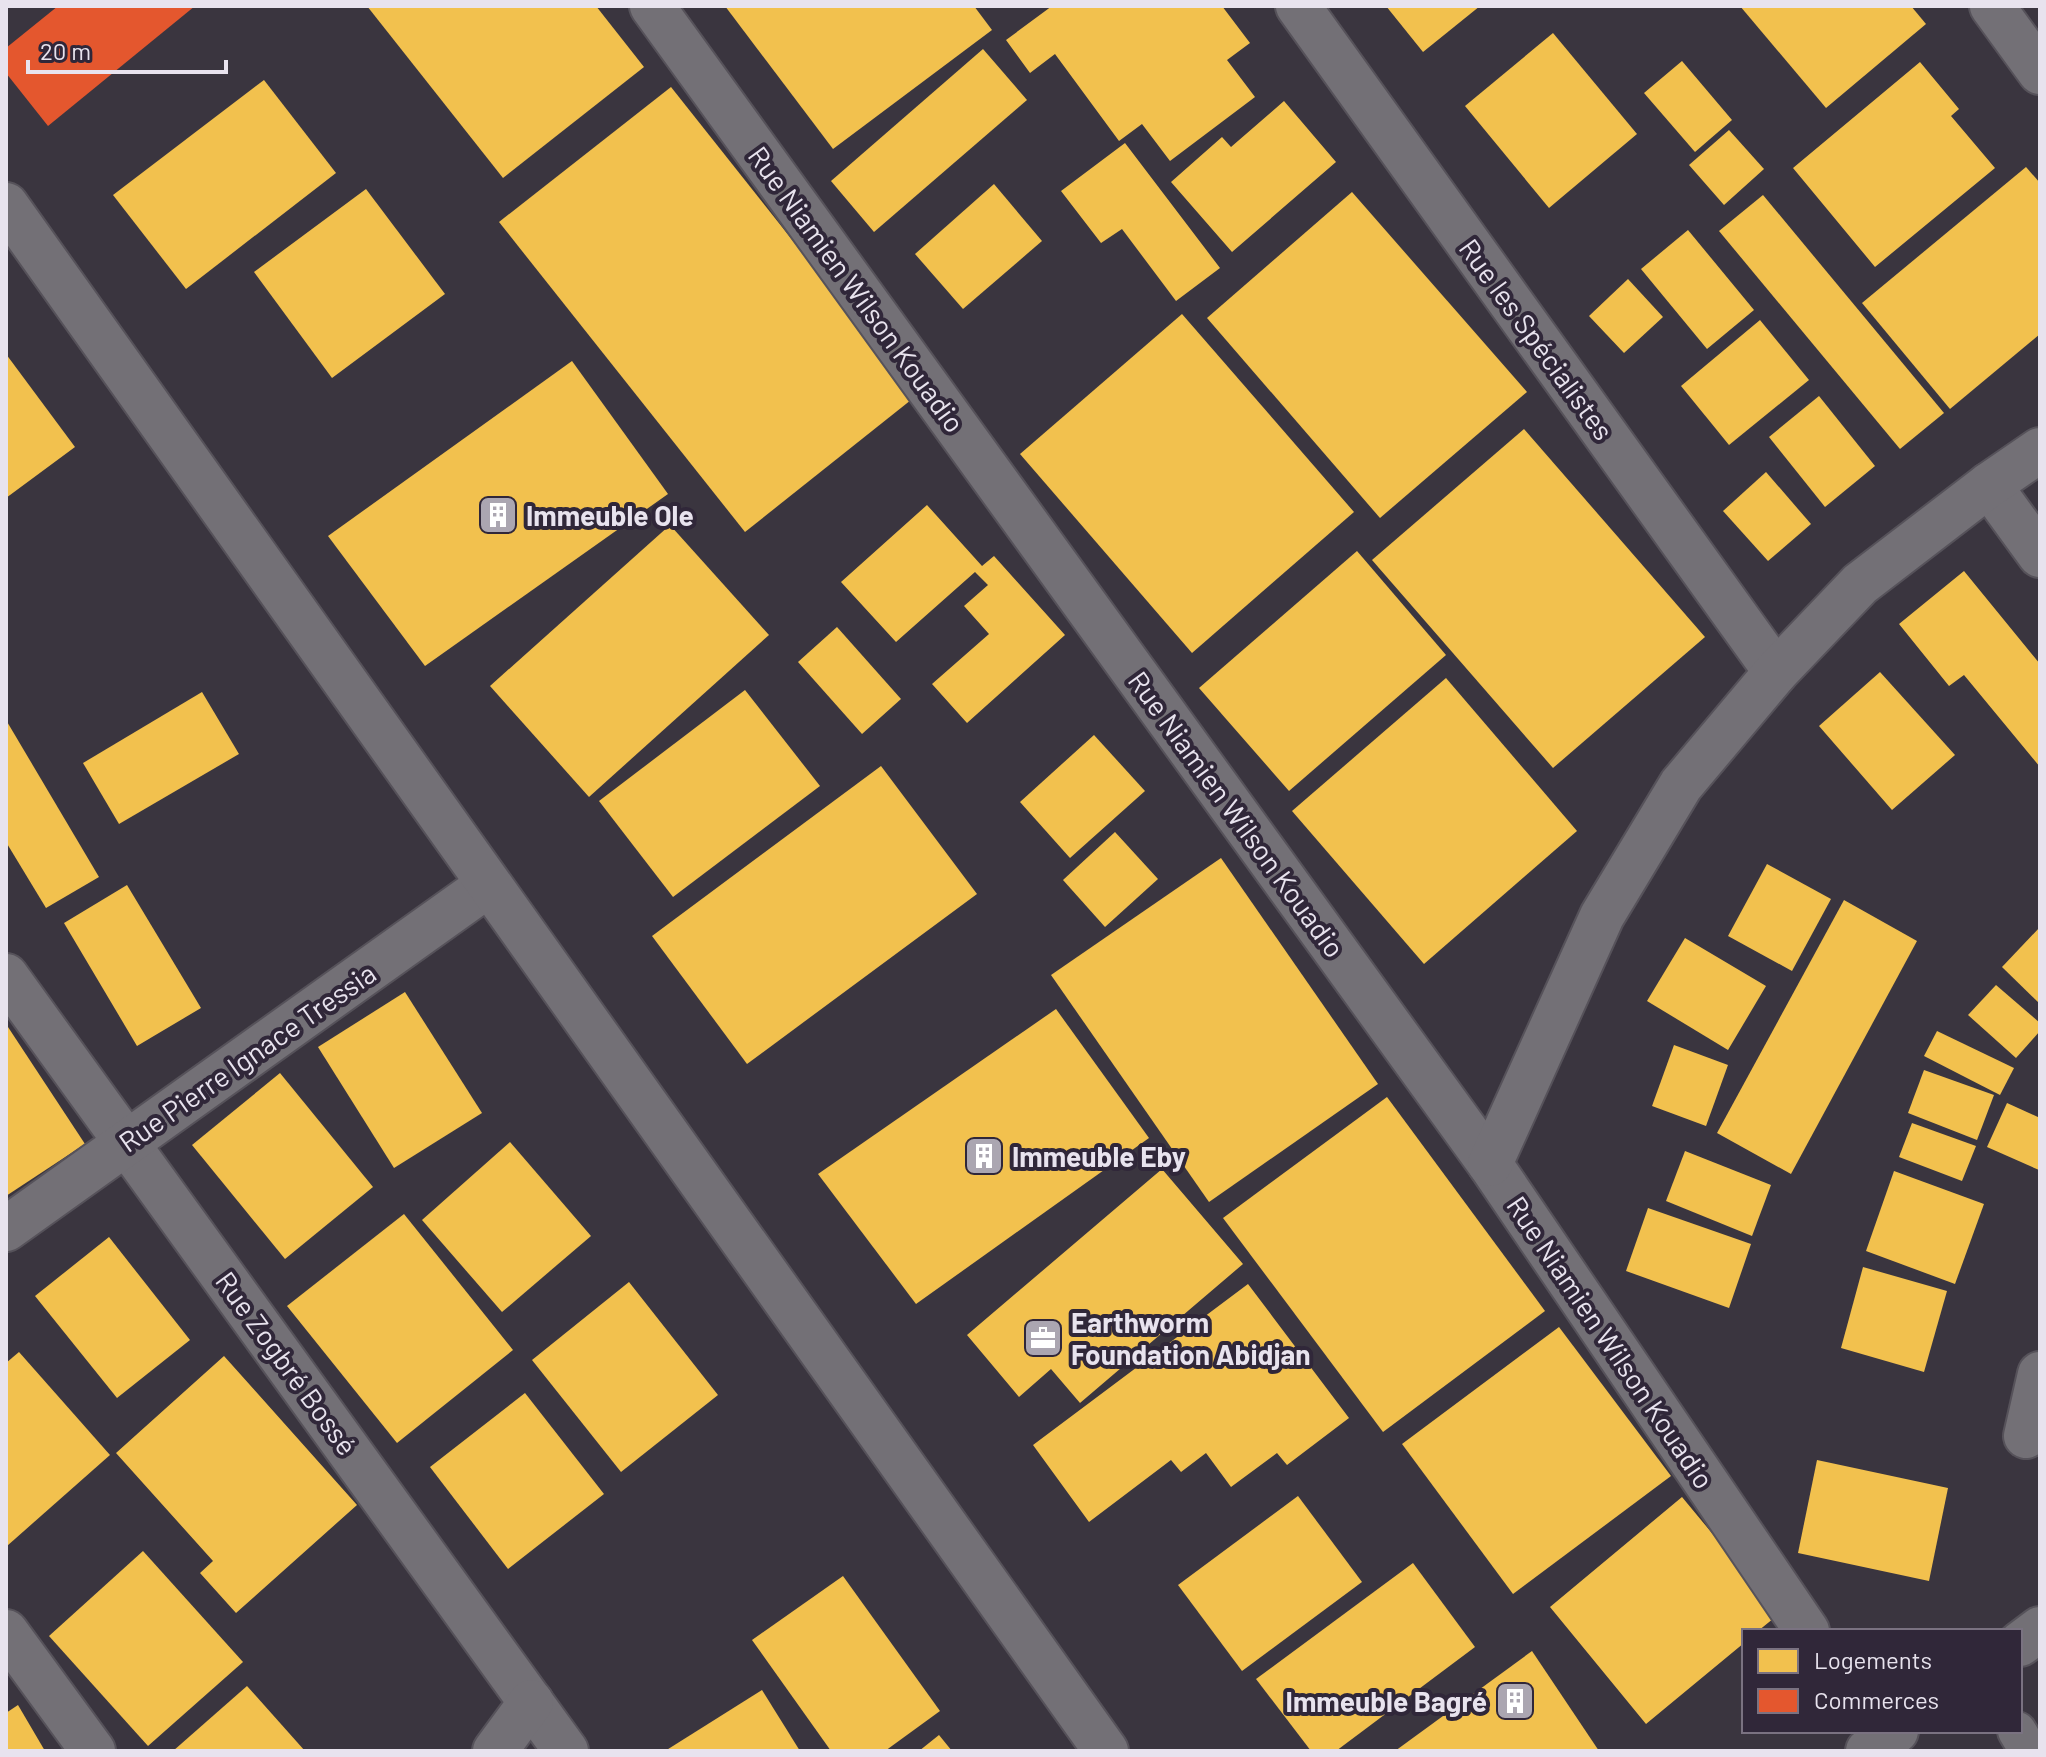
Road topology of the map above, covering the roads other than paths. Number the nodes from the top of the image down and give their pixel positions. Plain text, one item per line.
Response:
1 (652, 6) edge
2 (1298, 6) edge
3 (1992, 6) edge
4 (2040, 72) edge
5 (6, 205) edge
6 (2040, 450) edge
7 (1989, 485) junction
8 (2040, 555) edge
9 (1776, 672) junction
10 (488, 885) junction
11 (6, 976) edge
12 (128, 1142) junction
13 (1490, 1164) junction
14 (6, 1229) edge
15 (2040, 1374) edge
16 (2026, 1436) dead end
17 (1806, 1629) edge
18 (2040, 1629) edge
19 (6, 1632) edge
20 (2022, 1642) edge
21 (531, 1702) junction
22 (2018, 1733) edge
23 (93, 1751) edge
24 (495, 1751) edge
25 (566, 1751) edge
26 (1106, 1751) edge
27 (2029, 1751) edge

1 - 13 street, Rue Niamien Wilson Kouadio
2 - 9 street, Rue les Spécialistes
3 - 4 street
5 - 10 street
6 - 7 street
7 - 8 street
7 - 9 street
9 - 13 street
10 - 12 street, Rue Pierre Ignace Tressia
10 - 26 street
11 - 12 street, Rue Zogbré Bossé
12 - 14 street, Rue Pierre Ignace Tressia
12 - 21 street, Rue Zogbré Bossé
13 - 17 street, Rue Niamien Wilson Kouadio
15 - 16 street
18 - 20 street
19 - 23 street
21 - 24 street
21 - 25 street, Rue Zogbré Bossé
22 - 27 lane

